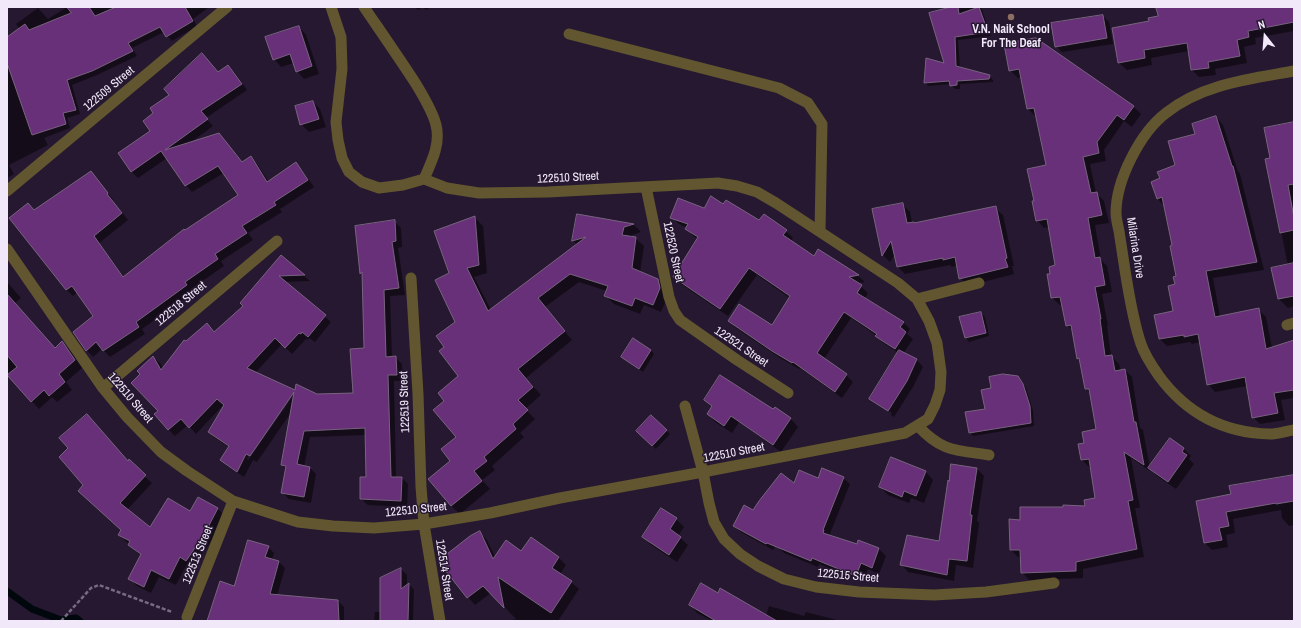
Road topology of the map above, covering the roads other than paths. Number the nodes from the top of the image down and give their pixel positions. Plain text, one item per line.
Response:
1 (227, 7) edge
2 (331, 7) edge
3 (364, 7) edge
4 (569, 34) dead end
5 (1294, 71) edge
6 (424, 179) junction
7 (646, 186) junction
8 (7, 191) edge
9 (820, 230) junction
10 (277, 241) dead end
11 (7, 249) edge
12 (411, 278) dead end
13 (979, 283) dead end
14 (917, 299) junction
15 (680, 320) joint
16 (103, 388) junction
17 (788, 393) dead end
18 (685, 406) dead end
19 (918, 426) junction
20 (1294, 430) edge
21 (989, 455) dead end
22 (703, 472) junction
23 (233, 501) junction
24 (424, 524) junction
25 (1054, 583) dead end
26 (187, 617) road end
27 (440, 621) edge

1 - 8 street, 122509 Street
2 - 6 street
3 - 6 street
4 - 9 street
5 - 20 street, Milarina Drive
6 - 7 street, 122510 Street
7 - 9 street, 122510 Street
7 - 15 street, 122520 Street
9 - 14 street, 122510 Street
10 - 16 street, 122518 Street
11 - 16 street, 122510 Street
12 - 24 street, 122519 Street
13 - 14 street
14 - 19 street, 122510 Street
15 - 17 street, 122521 Street
16 - 23 street, 122510 Street
18 - 22 street
19 - 21 street
19 - 22 street, 122510 Street
22 - 24 street, 122510 Street
22 - 25 street, 122515 Street
23 - 24 street, 122510 Street
23 - 26 street, 122513 Street
24 - 27 street, 122514 Street

